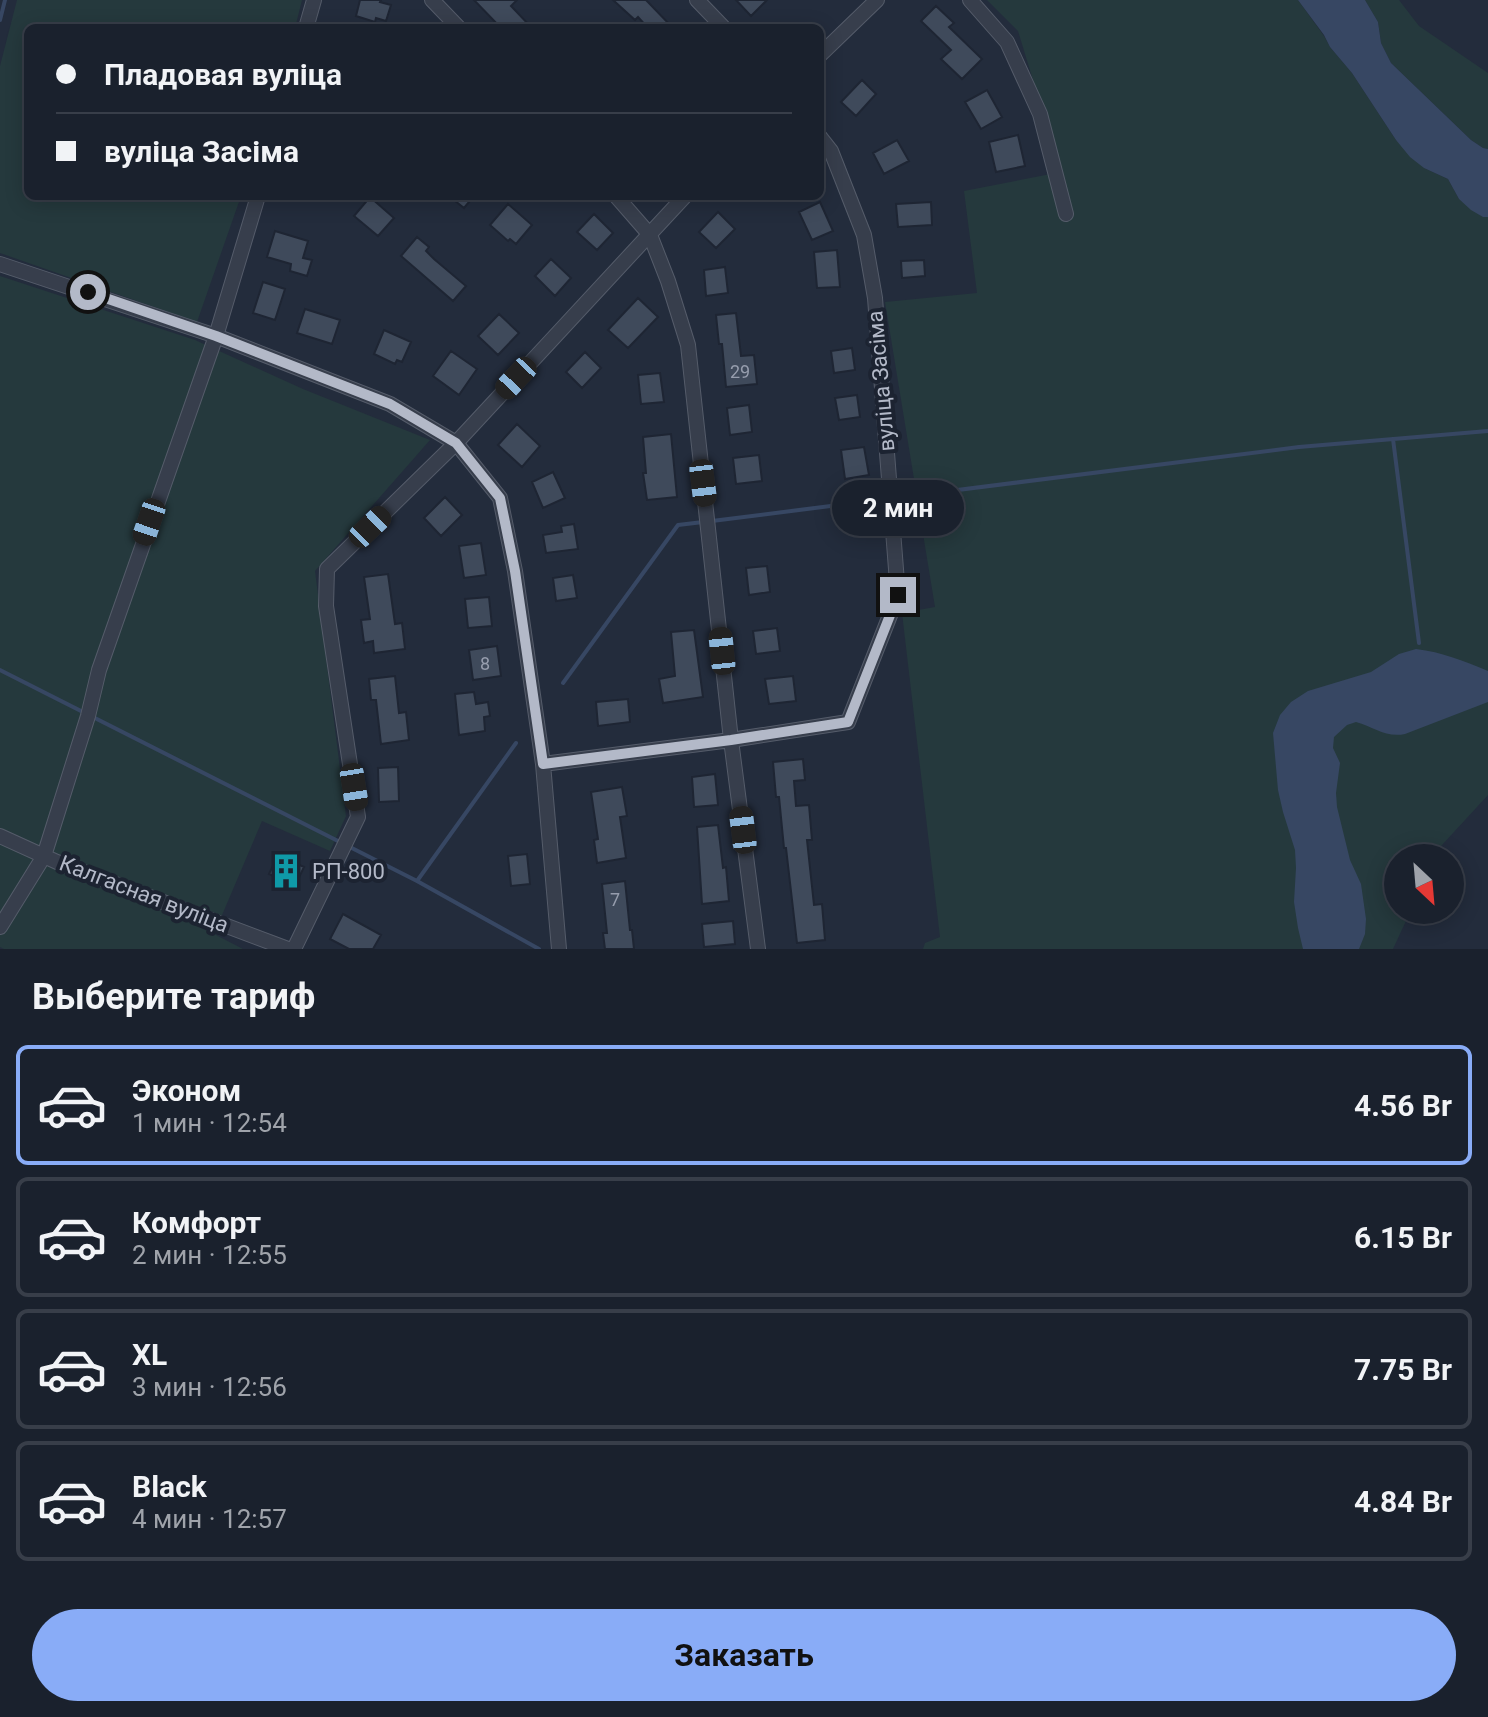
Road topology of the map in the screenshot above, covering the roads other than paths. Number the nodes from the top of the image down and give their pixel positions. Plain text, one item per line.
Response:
1 (314, 0) edge
2 (432, 0) edge
3 (697, 0) edge
4 (877, 0) edge
5 (970, 0) edge
6 (307, 24) edge
7 (455, 24) edge
8 (720, 24) edge
9 (824, 51) edge
10 (824, 142) edge
11 (257, 200) edge
12 (619, 200) edge
13 (681, 200) edge
14 (1066, 214) dead end
15 (650, 235) junction
16 (0, 264) edge
17 (216, 336) junction
18 (456, 443) junction
19 (731, 740) junction
20 (543, 764) junction
21 (0, 836) edge
22 (44, 856) junction
23 (0, 927) edge
24 (291, 949) edge
25 (559, 949) edge
26 (758, 949) edge

1 - 6 street
2 - 7 street
3 - 8 street
4 - 9 street
5 - 14 street
10 - 19 street, вуліца Засіма
11 - 17 street
12 - 15 street
13 - 15 street
15 - 18 street
15 - 19 street
16 - 17 street
17 - 18 street
17 - 22 street
18 - 20 street
18 - 24 street
19 - 20 street
19 - 26 street
20 - 25 street
21 - 22 street, Калгасная вуліца
22 - 23 street
22 - 24 street, Калгасная вуліца

